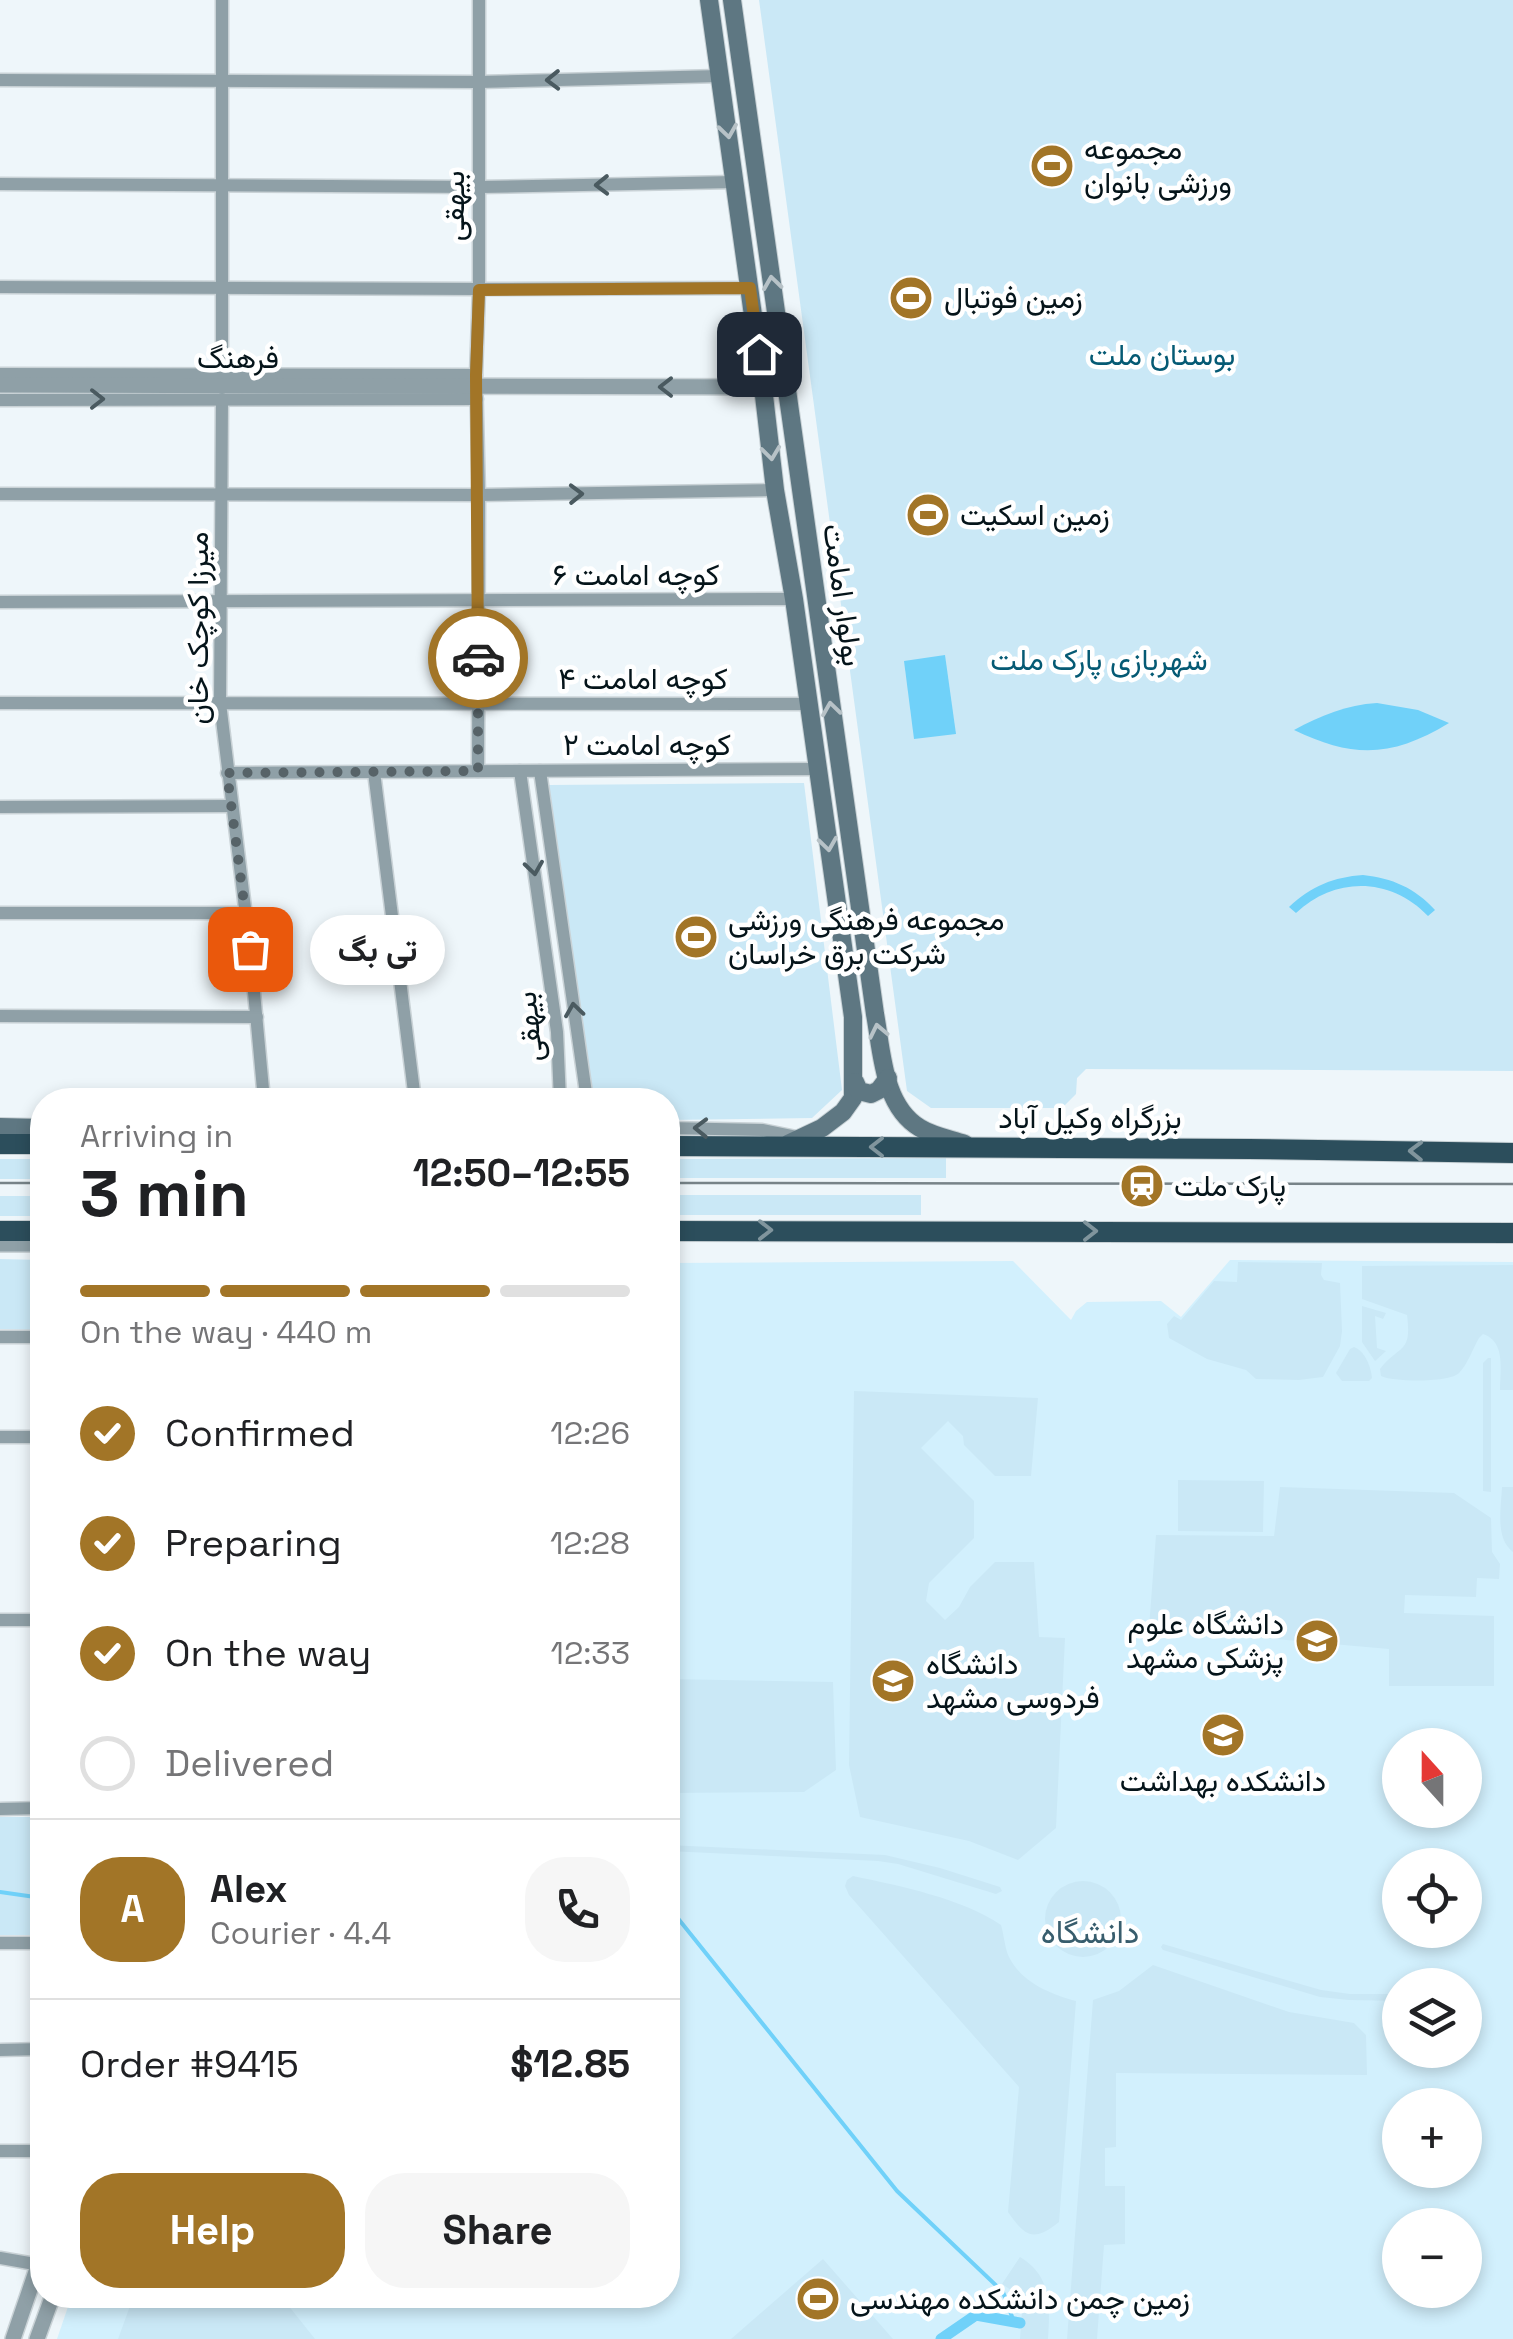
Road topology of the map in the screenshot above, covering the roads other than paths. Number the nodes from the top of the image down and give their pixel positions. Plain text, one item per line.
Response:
1 (222, 0) edge
2 (479, 0) edge
3 (709, 0) edge
4 (732, 0) edge
5 (720, 76) junction
6 (0, 80) edge
7 (222, 81) junction
8 (479, 82) junction
9 (734, 182) junction
10 (0, 184) edge
11 (223, 186) junction
12 (479, 188) junction
13 (0, 287) edge
14 (223, 288) junction
15 (750, 288) junction
16 (479, 290) junction
17 (222, 373) junction
18 (0, 374) edge
19 (0, 384) edge
20 (476, 387) junction
21 (764, 388) junction
22 (0, 400) edge
23 (222, 400) junction
24 (775, 490) junction
25 (0, 494) edge
26 (222, 495) junction
27 (478, 495) junction
28 (794, 599) junction
29 (0, 602) edge
30 (221, 602) junction
31 (478, 602) junction
32 (0, 703) edge
33 (220, 704) junction
34 (478, 704) junction
35 (808, 704) junction
36 (817, 769) junction
37 (478, 771) junction
38 (520, 771) junction
39 (540, 771) junction
40 (374, 772) junction
41 (227, 773) junction
42 (231, 806) junction
43 (0, 807) edge
44 (244, 912) junction
45 (0, 913) edge
46 (561, 919) junction
47 (541, 921) junction
48 (0, 1016) edge
49 (257, 1017) junction
50 (888, 1078) junction
51 (855, 1082) junction
52 (263, 1088) edge
53 (413, 1088) edge
54 (559, 1088) edge
55 (585, 1088) edge
56 (0, 1127) edge
57 (30, 1128) edge
58 (680, 1128) edge
59 (803, 1139) junction
60 (0, 1144) edge
61 (30, 1144) edge
62 (680, 1146) edge
63 (780, 1147) junction
64 (974, 1148) junction
65 (1513, 1153) edge
66 (0, 1231) edge
67 (30, 1231) edge
68 (680, 1231) edge
69 (1513, 1233) edge
70 (0, 1244) edge
71 (30, 1244) edge
72 (0, 1337) edge
73 (30, 1337) edge
74 (0, 1437) edge
75 (30, 1437) edge
76 (0, 1620) edge
77 (30, 1620) edge
78 (30, 1808) edge
79 (0, 1809) edge
80 (0, 1943) edge
81 (30, 1943) edge
82 (0, 2050) edge
83 (30, 2050) edge
84 (0, 2151) edge
85 (30, 2151) edge
86 (0, 2258) edge
87 (30, 2258) edge
88 (30, 2278) edge
89 (49, 2308) edge
90 (12, 2339) edge
91 (38, 2339) edge

1 - 7 street
2 - 8 street, بیهقی
3 - 5 main road, بولوار امامت
50 -> 4 main road, بولوار امامت
5 -> 8 street
5 -> 9 main road, بولوار امامت
6 - 7 street
7 - 8 street
7 - 11 street
8 - 12 street, بیهقی
9 -> 12 street
9 - 15 main road, بولوار امامت
10 - 11 street
11 - 12 street
11 - 14 street
12 - 16 street, بیهقی
13 - 14 street
14 - 16 street
14 - 17 street
15 - 16 street
15 - 21 main road, بولوار امامت
16 - 20 street, بیهقی
17 - 18 street
17 - 20 street
19 - 20 street, فرهنگ
21 -> 20 street, فرهنگ
20 - 23 street
20 - 27 street, بیهقی
21 -> 24 main road, بولوار امامت
22 -> 23 street
23 - 26 street, میرزا کوچک خان
27 -> 24 street
24 - 28 main road, بولوار امامت
25 - 26 street
26 - 27 street
26 - 30 street, میرزا کوچک خان
27 - 31 street, بیهقی
28 - 31 street, کوچه امامت ۶
28 - 35 main road, بولوار امامت
29 - 30 street, کوچه امامت ۶
30 - 31 street, کوچه امامت ۶
30 - 33 street, میرزا کوچک خان
31 - 34 street, بیهقی
32 - 33 street, کوچه امامت ۴
33 - 34 street, کوچه امامت ۴
33 - 41 street, میرزا کوچک خان
34 - 35 street, کوچه امامت ۴
34 - 37 street, بیهقی
35 - 36 main road, بولوار امامت
36 - 39 street, کوچه امامت ۲
36 -> 51 main road, بولوار امامت
37 - 38 street, کوچه امامت ۲
37 - 40 street, کوچه امامت ۲
38 - 39 street, کوچه امامت ۲
38 -> 47 street, بیهقی
39 - 46 street
40 - 41 street, کوچه امامت ۲
40 - 53 street
41 - 42 street, میرزا کوچک خان
42 - 43 street
42 - 44 street, میرزا کوچک خان
44 - 45 street
44 - 49 street, میرزا کوچک خان
46 - 47 street
55 -> 46 street
47 - 54 street, بیهقی
48 - 49 street
49 - 52 street, میرزا کوچک خان
50 - 51 main road
50 - 64 main road, بولوار امامت
51 - 59 main road
56 - 57 main road
59 -> 58 street
59 - 63 main road
60 - 61 highway
62 - 63 highway, بزرگراه وکیل آباد
64 -> 63 highway, بزرگراه وکیل آباد
65 -> 64 highway, بزرگراه وکیل آباد
66 - 67 highway
68 -> 69 highway
70 - 71 street
72 - 73 street
74 - 75 street
76 - 77 street
78 - 79 street
80 - 81 street
82 - 83 street
84 - 85 street
86 - 87 street
88 - 90 street
89 - 91 street

